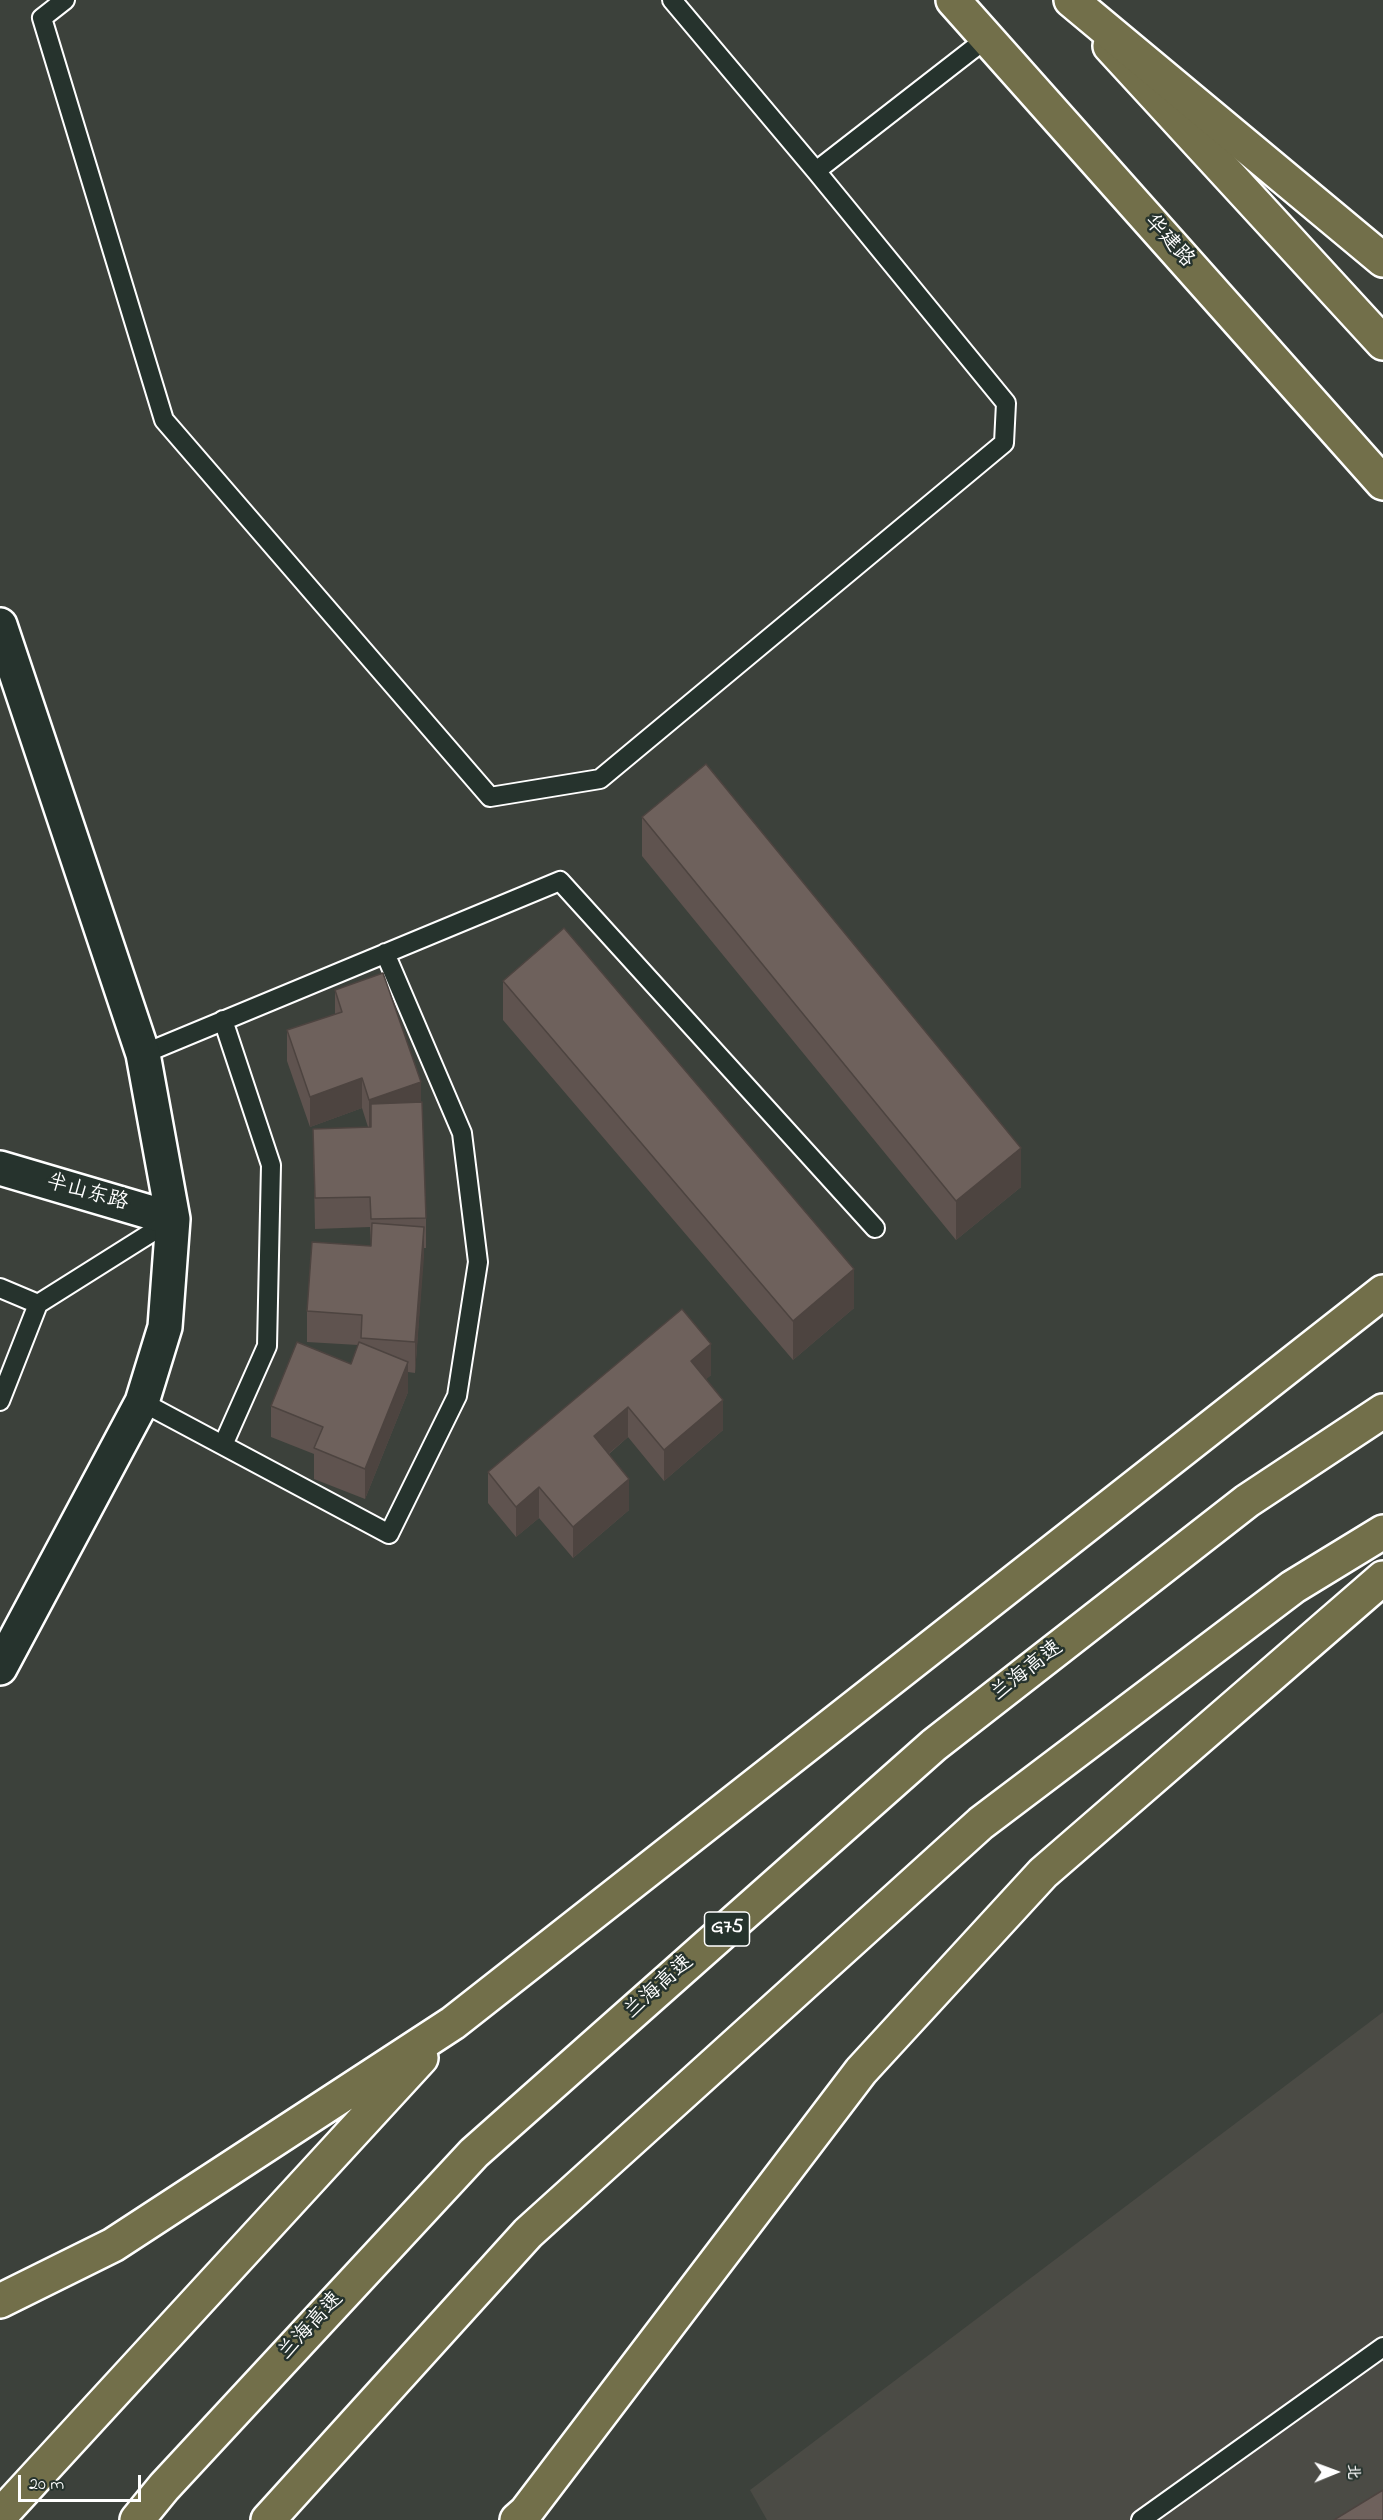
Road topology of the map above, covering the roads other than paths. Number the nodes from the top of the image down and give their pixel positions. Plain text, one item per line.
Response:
1 (65, 0) edge
2 (672, 0) edge
3 (953, 0) edge
4 (1070, 0) edge
5 (987, 38) junction
6 (816, 171) junction
7 (1383, 261) edge
8 (1383, 343) edge
9 (1383, 483) edge
10 (0, 626) edge
11 (385, 953) junction
12 (223, 1020) junction
13 (142, 1054) junction
14 (0, 1168) edge
15 (173, 1219) junction
16 (874, 1228) dead end
17 (0, 1288) edge
18 (1383, 1292) edge
19 (38, 1304) junction
20 (0, 1401) edge
21 (142, 1402) junction
22 (1383, 1411) edge
23 (223, 1446) junction
24 (1383, 1532) edge
25 (1383, 1578) edge
26 (0, 1668) edge
27 (453, 2023) junction
28 (0, 2301) edge
29 (1383, 2347) edge
30 (0, 2516) edge
31 (522, 2516) edge
32 (137, 2520) edge
33 (268, 2520) edge
34 (1141, 2520) edge

1 - 6 lane
2 - 6 lane
3 - 5 main road, 华建路
4 - 7 main road
4 - 8 main road
5 - 6 lane
5 - 9 main road, 华建路
10 - 13 street
11 - 12 lane
11 - 16 lane
11 - 23 lane
12 - 13 lane
12 - 23 lane
13 - 15 street
14 - 15 street, 半山东路
15 - 19 lane
15 - 21 street
17 - 19 lane
18 - 27 main road
19 - 20 lane
21 - 23 lane
21 - 26 street
22 - 32 main road, 兰海高速 / G75
24 - 33 main road
25 - 31 main road
27 - 28 main road
27 - 30 main road
29 - 34 lane

